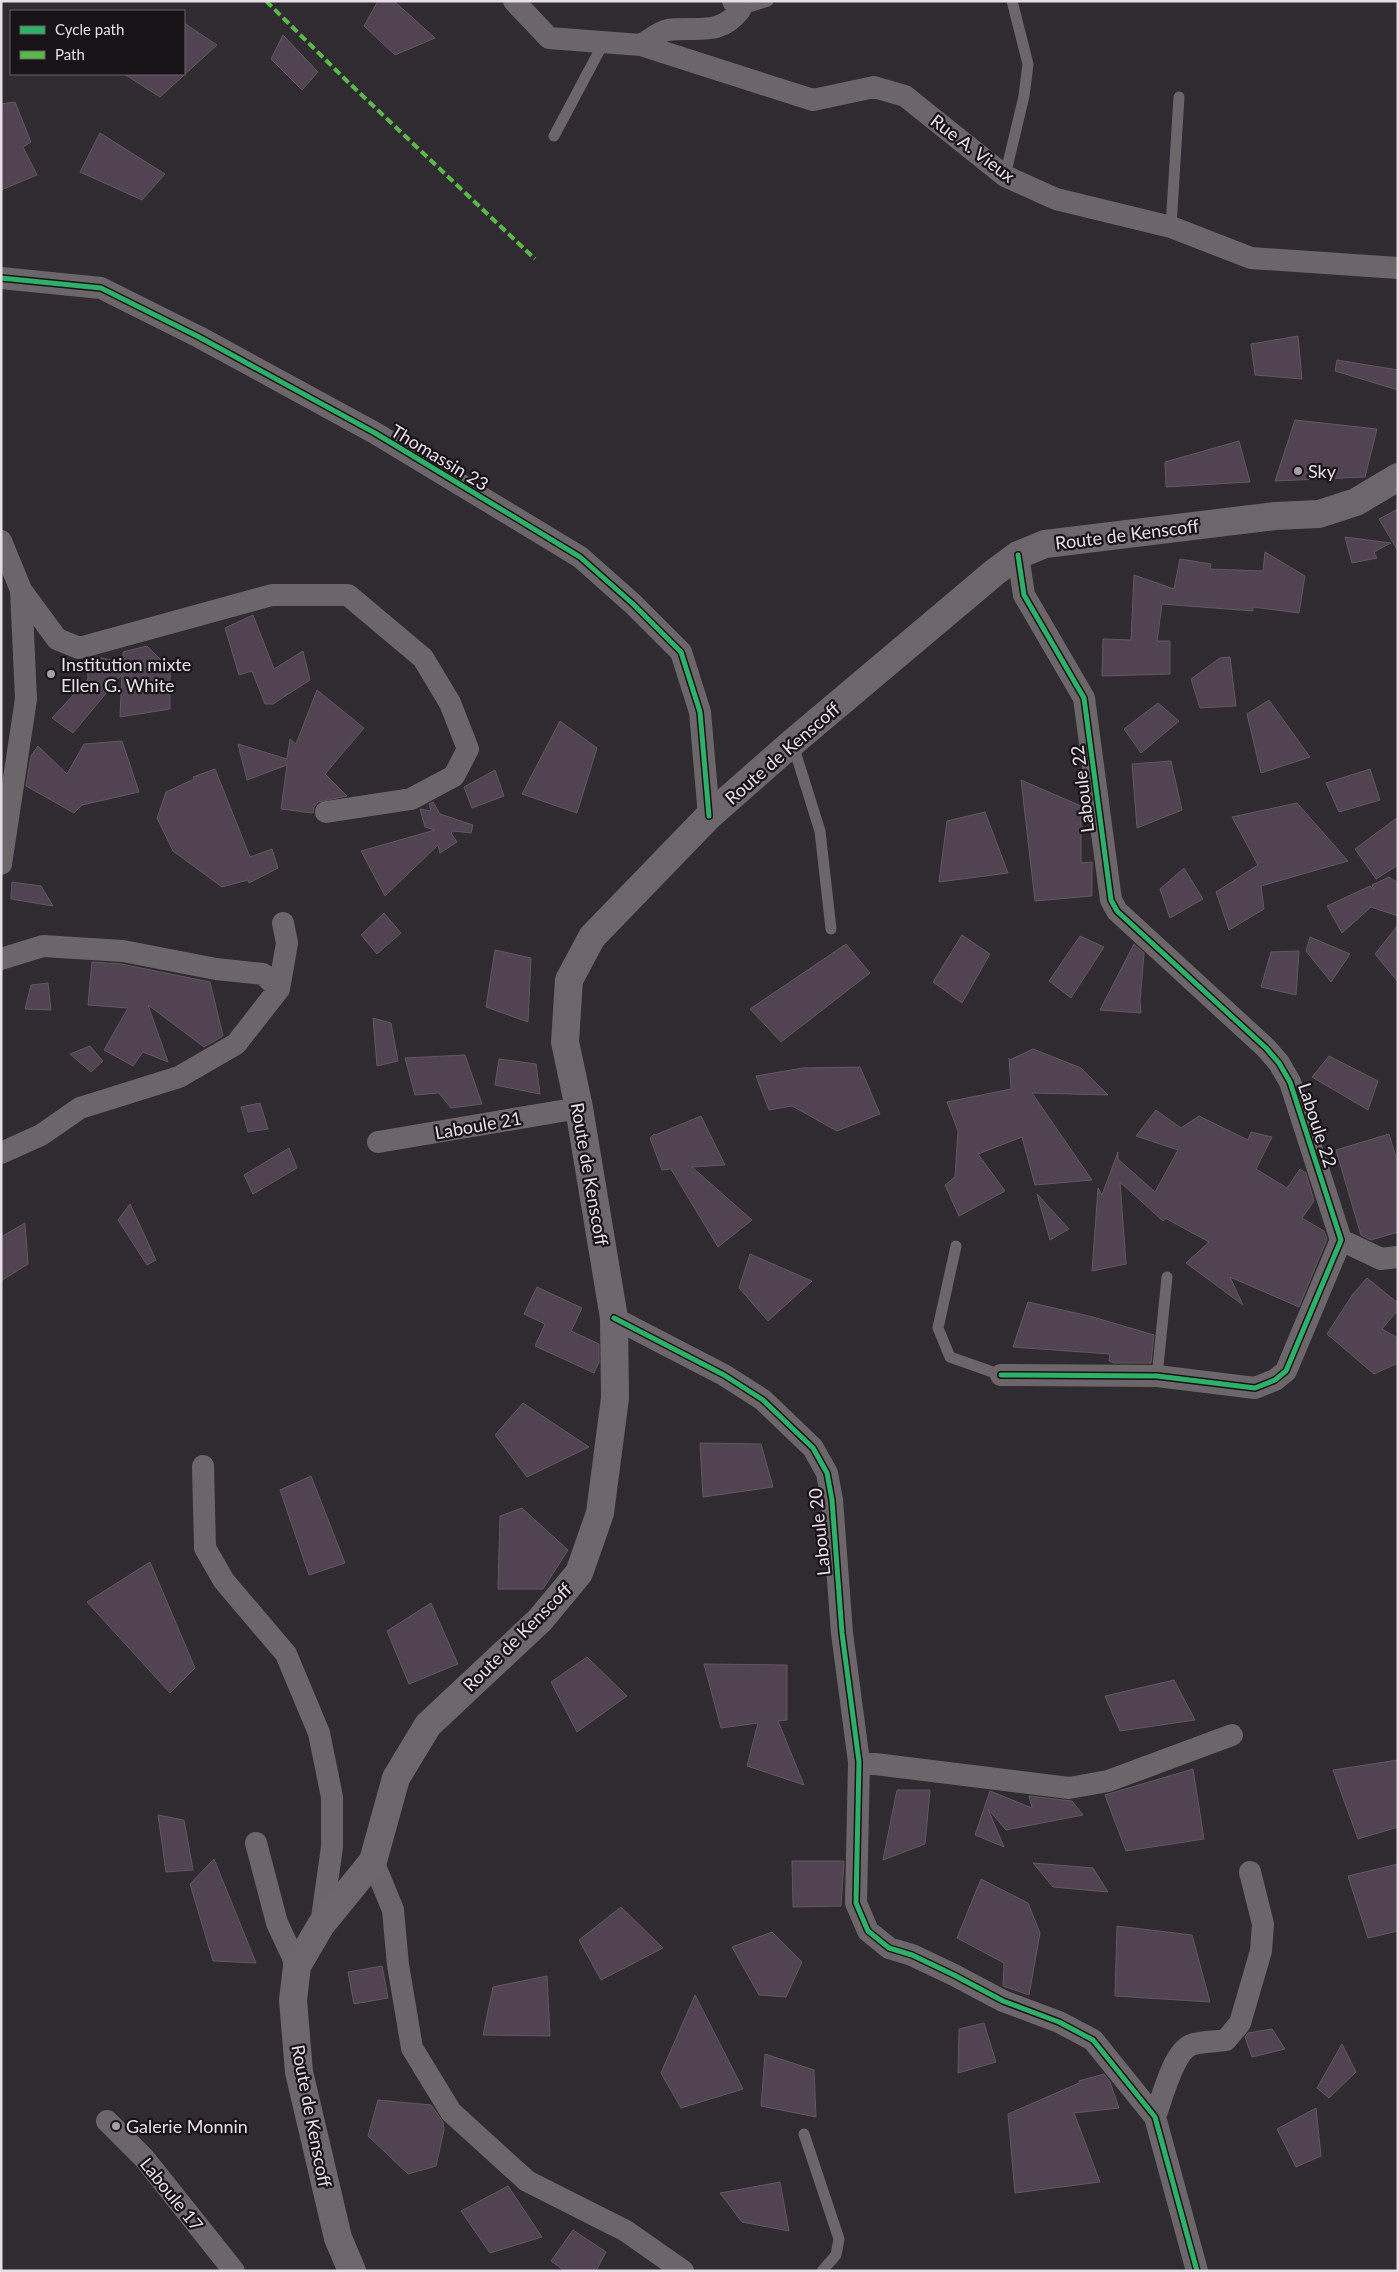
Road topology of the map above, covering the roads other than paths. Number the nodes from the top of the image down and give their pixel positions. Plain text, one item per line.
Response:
1 (514, 1) edge
2 (768, 1) edge
3 (1012, 1) edge
4 (737, 6) edge
5 (604, 42) junction
6 (641, 45) junction
7 (1179, 97) dead end
8 (554, 136) dead end
9 (1005, 176) junction
10 (1171, 227) junction
11 (1398, 268) edge
12 (1, 278) edge
13 (1398, 477) edge
14 (1, 541) edge
15 (1018, 555) junction
16 (20, 590) junction
17 (792, 743) junction
18 (326, 812) dead end
19 (709, 816) junction
20 (1, 864) edge
21 (283, 923) dead end
22 (831, 930) dead end
23 (1, 959) edge
24 (279, 989) junction
25 (579, 1108) junction
26 (378, 1142) dead end
27 (1, 1153) edge
28 (1341, 1240) junction
29 (956, 1246) dead end
30 (1398, 1256) edge
31 (1167, 1277) dead end
32 (614, 1318) junction
33 (1001, 1375) joint
34 (1157, 1376) junction
35 (202, 1466) dead end
36 (1232, 1735) dead end
37 (859, 1762) junction
38 (256, 1843) dead end
39 (372, 1861) junction
40 (1250, 1872) dead end
41 (321, 1925) junction
42 (297, 1966) junction
43 (1155, 2117) junction
44 (107, 2121) dead end
45 (804, 2134) dead end
46 (234, 2271) edge
47 (352, 2271) edge
48 (683, 2271) edge
49 (822, 2271) edge
50 (1197, 2271) edge

1 - 5 street, Rue A. Vieux
2 - 4 lane
3 - 9 lane
4 - 6 street
5 - 6 street, Rue A. Vieux
5 - 8 lane
6 - 9 street, Rue A. Vieux
7 - 10 lane
9 - 10 street, Rue A. Vieux
10 - 11 street, Rue A. Vieux
12 - 19 street, Thomassin 23
13 - 15 main road, Route de Kenscoff
14 - 16 street
15 - 17 main road, Route de Kenscoff
15 - 28 street, Laboule 22
16 - 18 street
16 - 20 street
17 - 19 main road, Route de Kenscoff
17 - 22 lane
19 - 25 main road, Route de Kenscoff
21 - 24 street
23 - 24 street
24 - 27 street
25 - 26 street, Laboule 21
25 - 32 main road, Route de Kenscoff
28 - 30 street
28 - 34 street
29 - 33 lane
31 - 34 lane
32 - 37 street, Laboule 20
32 - 39 main road, Route de Kenscoff
33 - 34 street
35 - 41 street
36 - 37 street
37 - 43 street, Laboule 20
38 - 42 street
39 - 41 main road, Route de Kenscoff
39 - 48 street
40 - 43 street
41 - 42 main road, Route de Kenscoff
42 - 47 main road, Route de Kenscoff
43 - 50 street
44 - 46 street, Laboule 17
45 - 49 lane

